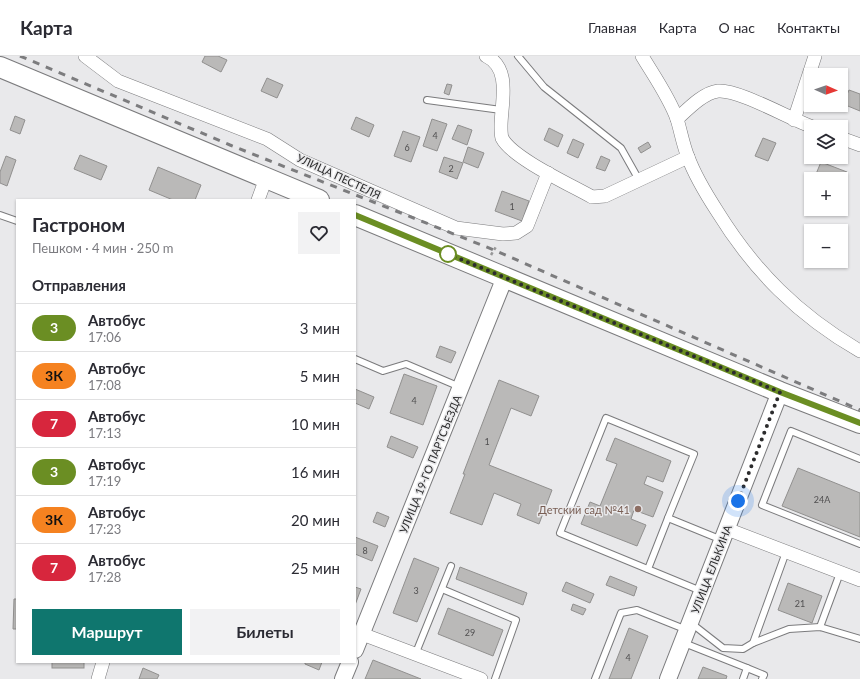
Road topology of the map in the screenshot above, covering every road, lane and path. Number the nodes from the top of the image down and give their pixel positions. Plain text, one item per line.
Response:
1 (85, 56) edge
2 (486, 56) edge
3 (518, 56) edge
4 (642, 56) edge
5 (815, 56) edge
6 (0, 67) edge
7 (427, 100) dead end
8 (501, 110) junction
9 (677, 118) junction
10 (794, 120) junction
11 (804, 124) edge
12 (848, 141) edge
13 (860, 145) edge
14 (688, 157) junction
15 (548, 173) junction
16 (266, 178) junction
17 (639, 180) junction
18 (258, 199) edge
19 (317, 199) edge
20 (0, 215) edge
21 (356, 215) edge
22 (16, 222) edge
23 (503, 234) junction
24 (484, 268) junction
25 (505, 277) junction
26 (860, 351) edge
27 (356, 359) edge
28 (460, 387) junction
29 (780, 392) junction
30 (860, 423) edge
31 (860, 459) edge
32 (668, 518) junction
33 (724, 534) junction
34 (860, 544) edge
35 (786, 552) junction
36 (451, 566) dead end
37 (648, 569) junction
38 (840, 572) junction
39 (860, 580) edge
40 (442, 590) junction
41 (702, 592) junction
42 (820, 627) junction
43 (687, 632) junction
44 (362, 634) junction
45 (860, 639) edge
46 (753, 643) junction
47 (356, 648) edge
48 (415, 655) junction
49 (103, 663) edge
50 (747, 668) junction
51 (462, 676) edge
52 (98, 679) edge
53 (481, 679) edge
54 (495, 679) edge
55 (595, 679) edge
56 (668, 679) edge
57 (743, 679) edge
58 (762, 679) edge

1 - 23 street, УЛИЦА ПЕСТЕЛЯ
2 - 8 street
3 - 17 lane
4 - 9 street
5 - 10 street
6 - 16 main road
7 - 8 lane
8 - 15 street
9 - 10 street
9 - 14 street
10 - 11 street
12 - 13 street
14 - 17 street
14 - 26 street
15 - 17 street
15 - 23 street, УЛИЦА ПЕСТЕЛЯ
16 - 18 street
16 - 19 main road
20 - 22 lane
21 - 24 main road
23 - 24 path
24 - 25 main road
25 - 28 street, УЛИЦА 19-ГО ПАРТСЪЕЗДА
25 - 29 main road
27 - 28 lane
28 - 44 street, УЛИЦА 19-ГО ПАРТСЪЕЗДА
29 - 30 main road
29 - 33 street, УЛИЦА ЕЛЬКИНА
31 - 34 lane
32 - 33 lane
32 - 37 lane
32 - 37 lane
33 - 35 street
33 - 41 street, УЛИЦА ЕЛЬКИНА
35 - 38 street
35 - 46 lane
36 - 40 lane
37 - 41 lane
38 - 39 street
38 - 42 lane
40 - 48 lane
40 - 54 lane
41 - 43 street, УЛИЦА ЕЛЬКИНА
42 - 45 lane
42 - 46 lane
43 - 46 lane
43 - 50 lane
43 - 55 lane
43 - 56 street, УЛИЦА ЕЛЬКИНА
44 - 47 street, УЛИЦА 19-ГО ПАРТСЪЕЗДА
44 - 48 street
48 - 51 street
49 - 52 street
50 - 57 lane
50 - 58 lane
51 - 53 street

